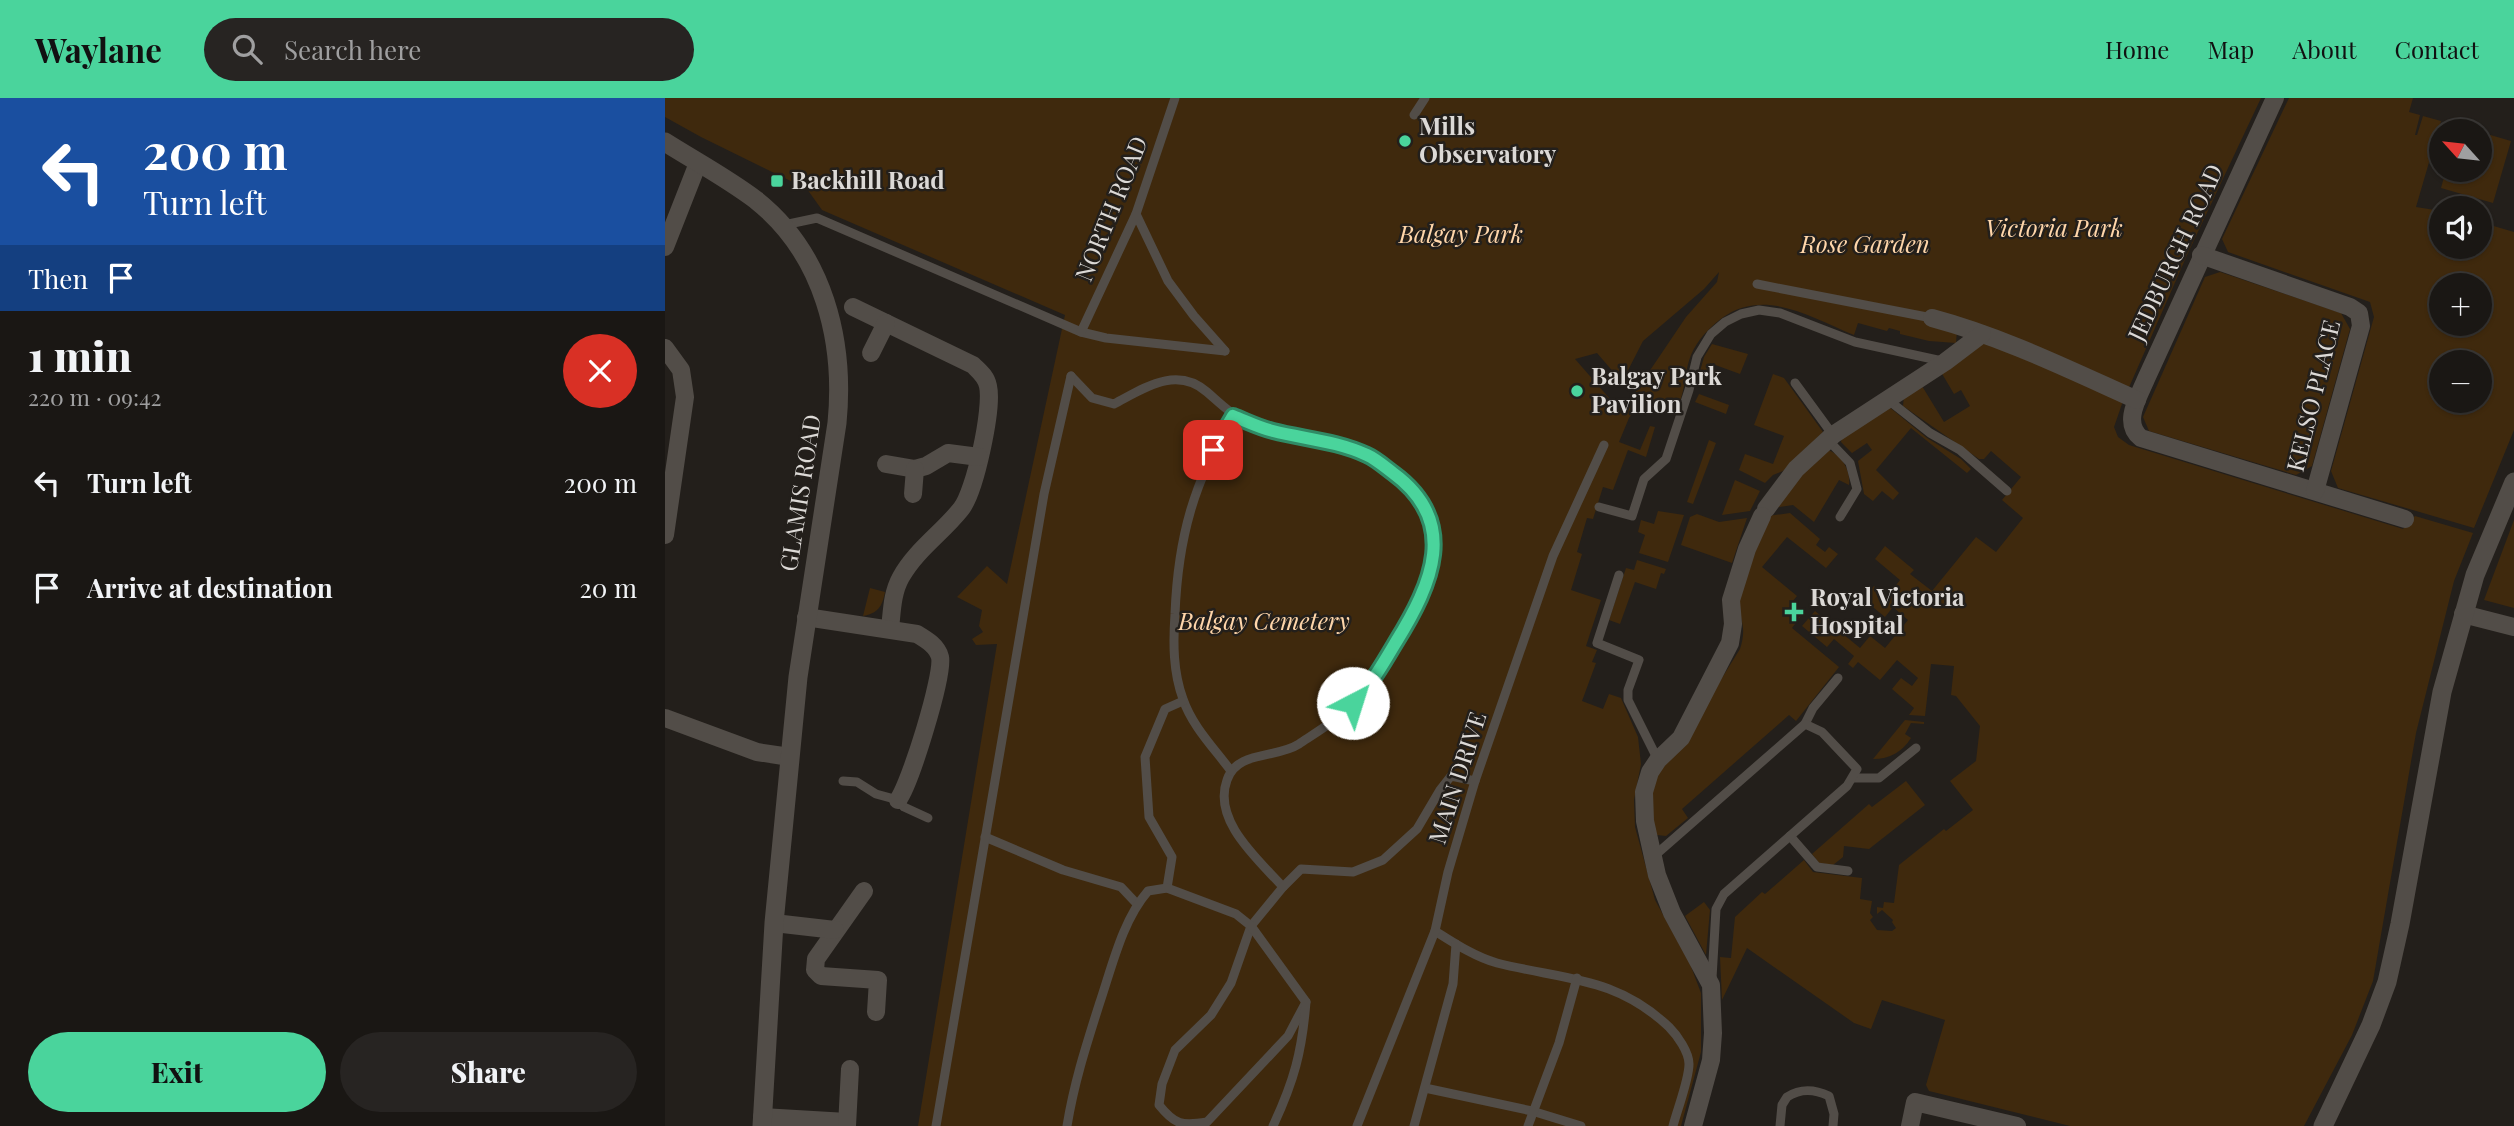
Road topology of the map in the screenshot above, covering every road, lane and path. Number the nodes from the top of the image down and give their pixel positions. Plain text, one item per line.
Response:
1 (1175, 98) edge
2 (1425, 98) edge
3 (2275, 98) edge
4 (1414, 115) dead end
5 (665, 142) edge
6 (698, 163) junction
7 (1136, 214) junction
8 (782, 225) junction
9 (665, 247) edge
10 (2201, 255) junction
11 (1757, 284) dead end
12 (853, 307) dead end
13 (1932, 318) joint
14 (886, 323) junction
15 (1081, 332) junction
16 (1982, 334) junction
17 (665, 348) edge
18 (871, 353) dead end
19 (1945, 362) junction
20 (1795, 383) dead end
21 (1887, 399) junction
22 (2137, 400) junction
23 (1233, 416) junction
24 (1831, 437) junction
25 (1604, 445) dead end
26 (979, 457) junction
27 (886, 464) dead end
28 (915, 469) junction
29 (2514, 482) edge
30 (2007, 491) dead end
31 (2315, 491) junction
32 (913, 494) dead end
33 (1599, 507) dead end
34 (1840, 517) dead end
35 (2405, 519) dead end
36 (666, 528) edge
37 (1619, 575) dead end
38 (2463, 614) junction
39 (806, 617) junction
40 (2514, 627) edge
41 (890, 629) junction
42 (1838, 678) dead end
43 (1183, 701) junction
44 (665, 718) edge
45 (1805, 724) junction
46 (1916, 748) dead end
47 (790, 757) junction
48 (1658, 760) junction
49 (1231, 771) junction
50 (1853, 778) junction
51 (843, 780) dead end
52 (1475, 780) junction
53 (898, 800) junction
54 (928, 818) dead end
55 (1790, 836) junction
56 (985, 838) junction
57 (1653, 857) junction
58 (1848, 871) dead end
59 (1283, 887) junction
60 (1167, 888) junction
61 (864, 891) dead end
62 (1137, 904) junction
63 (774, 923) junction
64 (1251, 926) junction
65 (835, 929) junction
66 (1435, 931) junction
67 (1456, 944) junction
68 (1577, 978) junction
69 (1711, 985) junction
70 (1306, 1002) junction
71 (876, 1012) dead end
72 (850, 1069) dead end
73 (1425, 1088) junction
74 (1532, 1111) junction
75 (762, 1121) edge
76 (847, 1124) edge
77 (936, 1126) edge
78 (1067, 1126) edge
79 (1273, 1126) edge
80 (1357, 1126) edge
81 (1414, 1126) edge
82 (1528, 1126) edge
83 (1581, 1126) edge
84 (1673, 1126) edge
85 (1693, 1126) edge
86 (1780, 1126) edge
87 (1833, 1126) edge
88 (1910, 1126) edge
89 (2017, 1126) edge
90 (2323, 1126) edge

1 - 7 lane, NORTH ROAD
2 - 4 lane
3 - 10 street, JEDBURGH ROAD
5 - 6 street, GLAMIS ROAD
6 - 8 street, GLAMIS ROAD
6 - 9 street
7 - 15 lane, NORTH ROAD
7 - 15 lane
8 - 15 lane
8 - 39 street, GLAMIS ROAD
10 - 22 street, JEDBURGH ROAD
10 - 31 street, KELSO PLACE
11 - 13 lane
12 - 14 street
13 - 16 street
14 - 18 street
14 - 26 street
16 - 19 street
16 - 22 street
17 - 36 street
19 - 21 street
19 - 33 lane
20 - 24 lane
21 - 24 street
21 - 30 lane
22 - 31 street, JEDBURGH ROAD
23 - 43 lane
23 - 49 lane
23 - 56 lane
24 - 34 lane
24 - 48 street
25 - 52 lane, MAIN DRIVE
26 - 28 street
26 - 41 street
27 - 28 street
28 - 32 street
29 - 38 street
31 - 35 street
37 - 48 lane
38 - 40 street
38 - 90 street
39 - 41 street
39 - 47 street, GLAMIS ROAD
41 - 53 street
42 - 45 lane
43 - 49 lane
43 - 60 lane
44 - 47 street
45 - 50 lane
45 - 57 lane
46 - 50 lane
47 - 63 street, GLAMIS ROAD
48 - 57 street
49 - 59 lane
50 - 55 lane
51 - 53 lane
52 - 59 lane
52 - 66 lane, MAIN DRIVE
53 - 54 lane
55 - 58 lane
55 - 69 lane
56 - 62 lane
56 - 77 lane
57 - 69 street
59 - 64 lane
60 - 62 lane
60 - 64 lane
61 - 65 street
62 - 78 lane
63 - 65 street
63 - 75 street, GLAMIS ROAD
64 - 70 lane
64 - 70 lane
65 - 71 street
66 - 67 lane
66 - 80 lane, MAIN DRIVE
67 - 68 lane
67 - 73 lane
68 - 74 lane
68 - 84 lane
69 - 85 street
70 - 79 lane
72 - 76 street
73 - 74 lane
73 - 81 lane
74 - 82 lane
74 - 83 lane
75 - 76 street
86 - 87 lane
88 - 89 street

